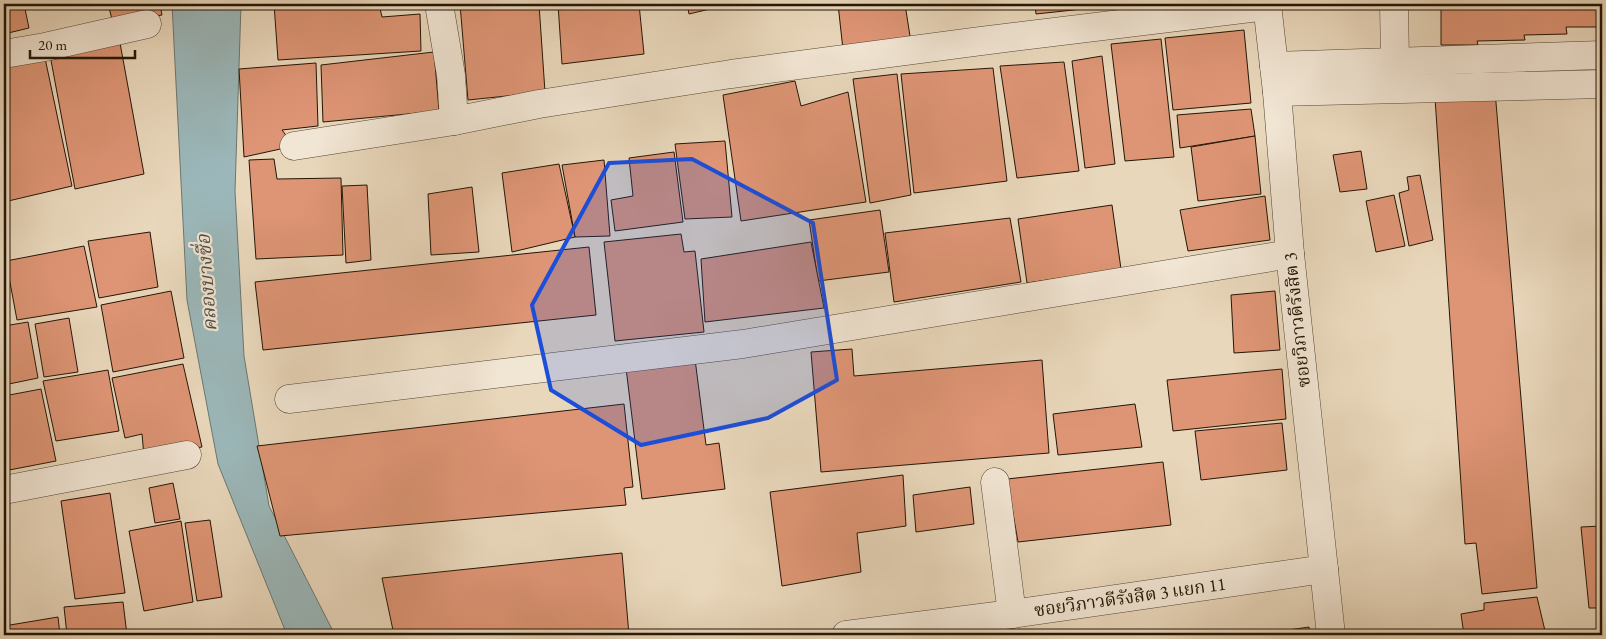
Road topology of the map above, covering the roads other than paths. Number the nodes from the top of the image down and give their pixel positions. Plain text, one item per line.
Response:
1 (439, 4) edge
2 (1394, 4) edge
3 (1267, 5) edge
4 (147, 24) dead end
5 (4, 54) edge
6 (1602, 55) edge
7 (1395, 62) junction
8 (1275, 79) junction
9 (1602, 84) edge
10 (454, 121) junction
11 (294, 146) dead end
12 (1290, 254) junction
13 (289, 398) dead end
14 (187, 455) dead end
15 (995, 482) dead end
16 (4, 490) edge
17 (1324, 569) junction
18 (1012, 614) junction
19 (846, 635) edge
20 (1331, 635) edge

1 - 10 street
2 - 7 street
3 - 8 street, ซอยวิภาวดีรังสิต 3
3 - 10 street
4 - 5 street
6 - 7 street
7 - 8 street
8 - 9 street
8 - 12 street, ซอยวิภาวดีรังสิต 3
10 - 11 street
12 - 13 street
12 - 17 street, ซอยวิภาวดีรังสิต 3
14 - 16 street
15 - 18 street
17 - 18 street, ซอยวิภาวดีรังสิต 3 แยก 11
17 - 20 street, ซอยวิภาวดีรังสิต 3
18 - 19 street, ซอยวิภาวดีรังสิต 3 แยก 11

